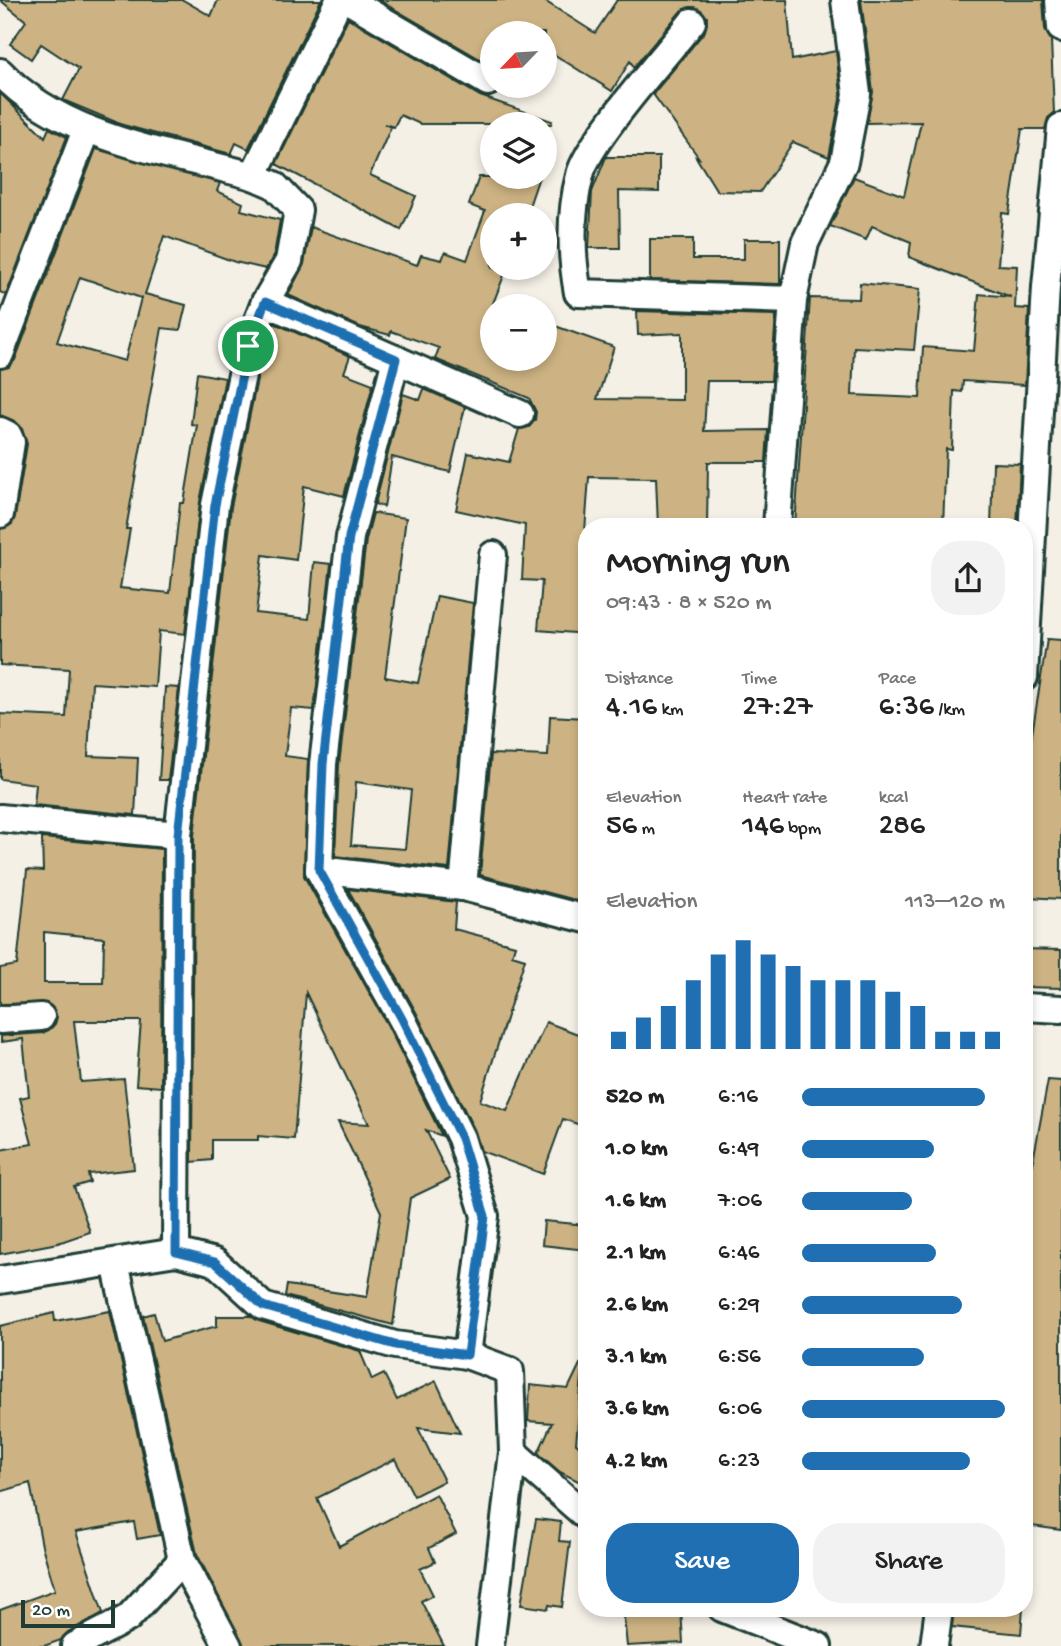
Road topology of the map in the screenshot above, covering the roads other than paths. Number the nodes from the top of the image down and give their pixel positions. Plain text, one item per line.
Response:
1 (339, 0) edge
2 (348, 0) edge
3 (845, 0) edge
4 (1059, 0) edge
5 (692, 22) dead end
6 (1061, 28) edge
7 (0, 72) edge
8 (480, 77) edge
9 (1061, 127) edge
10 (86, 130) junction
11 (253, 176) junction
12 (1053, 288) edge
13 (793, 300) junction
14 (265, 302) junction
15 (0, 354) edge
16 (396, 359) junction
17 (520, 414) dead end
18 (0, 431) edge
19 (0, 514) edge
20 (778, 518) edge
21 (494, 555) dead end
22 (1033, 556) edge
23 (0, 818) edge
24 (178, 835) junction
25 (319, 870) junction
26 (463, 887) junction
27 (578, 917) edge
28 (1033, 1007) edge
29 (1061, 1009) edge
30 (41, 1017) dead end
31 (0, 1020) edge
32 (176, 1252) junction
33 (116, 1263) junction
34 (0, 1280) edge
35 (467, 1355) junction
36 (513, 1452) junction
37 (578, 1509) edge
38 (182, 1560) junction
39 (745, 1617) edge
40 (938, 1617) edge
41 (75, 1646) edge
42 (228, 1646) edge
43 (490, 1646) edge
44 (818, 1646) edge
45 (934, 1646) edge

1 - 11 street
2 - 8 street
3 - 13 street
4 - 6 street
5 - 13 street
7 - 10 street
9 - 12 street
10 - 11 street
10 - 15 street
11 - 14 street
12 - 22 street
13 - 20 street
14 - 16 street
14 - 24 street
16 - 17 street
16 - 25 street
18 - 19 street
21 - 26 street
23 - 24 street
24 - 32 street
25 - 26 street
25 - 35 street
26 - 27 street
28 - 29 street
30 - 31 street
32 - 33 street
32 - 35 street
33 - 34 street
33 - 38 street
35 - 36 street
36 - 37 street
36 - 43 street
38 - 41 street
38 - 42 street
39 - 44 street
40 - 45 street

